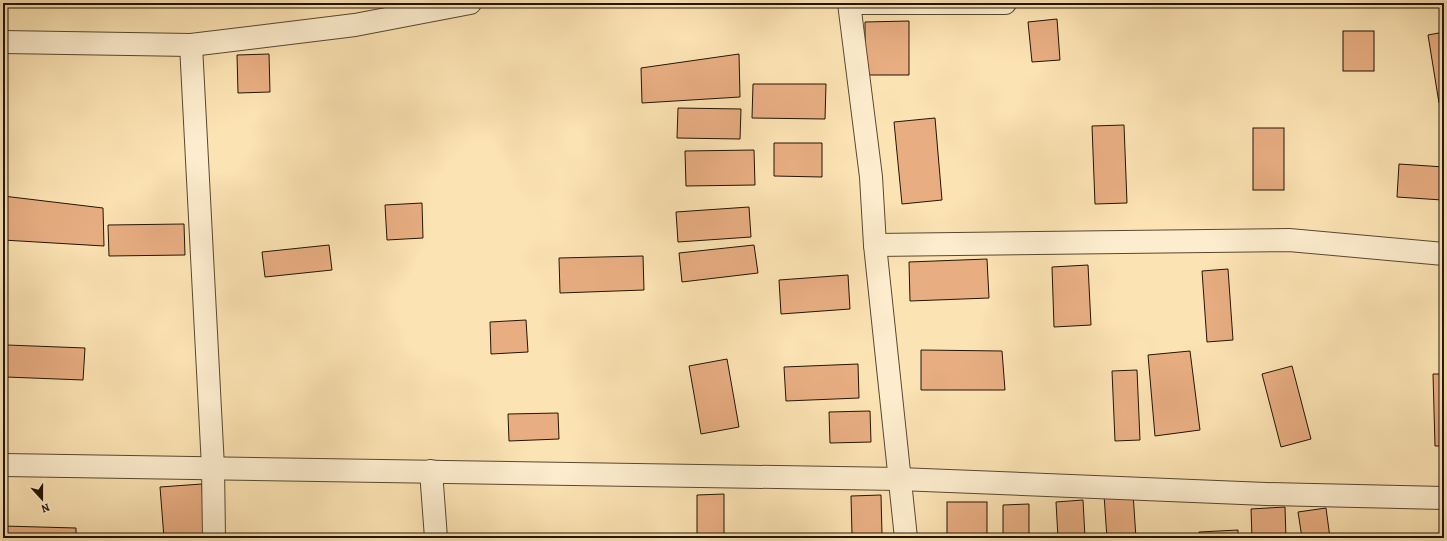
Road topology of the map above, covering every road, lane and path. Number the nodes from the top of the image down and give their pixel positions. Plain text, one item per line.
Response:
1 (470, 3) edge
2 (849, 3) edge
3 (1005, 3) edge
4 (3, 42) edge
5 (192, 45) junction
6 (874, 245) junction
7 (1444, 254) edge
8 (3, 464) edge
9 (213, 467) junction
10 (431, 471) junction
11 (899, 479) junction
12 (1444, 498) edge
13 (214, 538) edge
14 (436, 538) edge
15 (906, 538) edge

1 - 5 street
2 - 3 street
2 - 6 street
4 - 5 street
5 - 9 street
6 - 7 street
6 - 11 street
8 - 9 street
9 - 10 street
9 - 13 street
10 - 11 street
10 - 14 street
11 - 12 street
11 - 15 street

